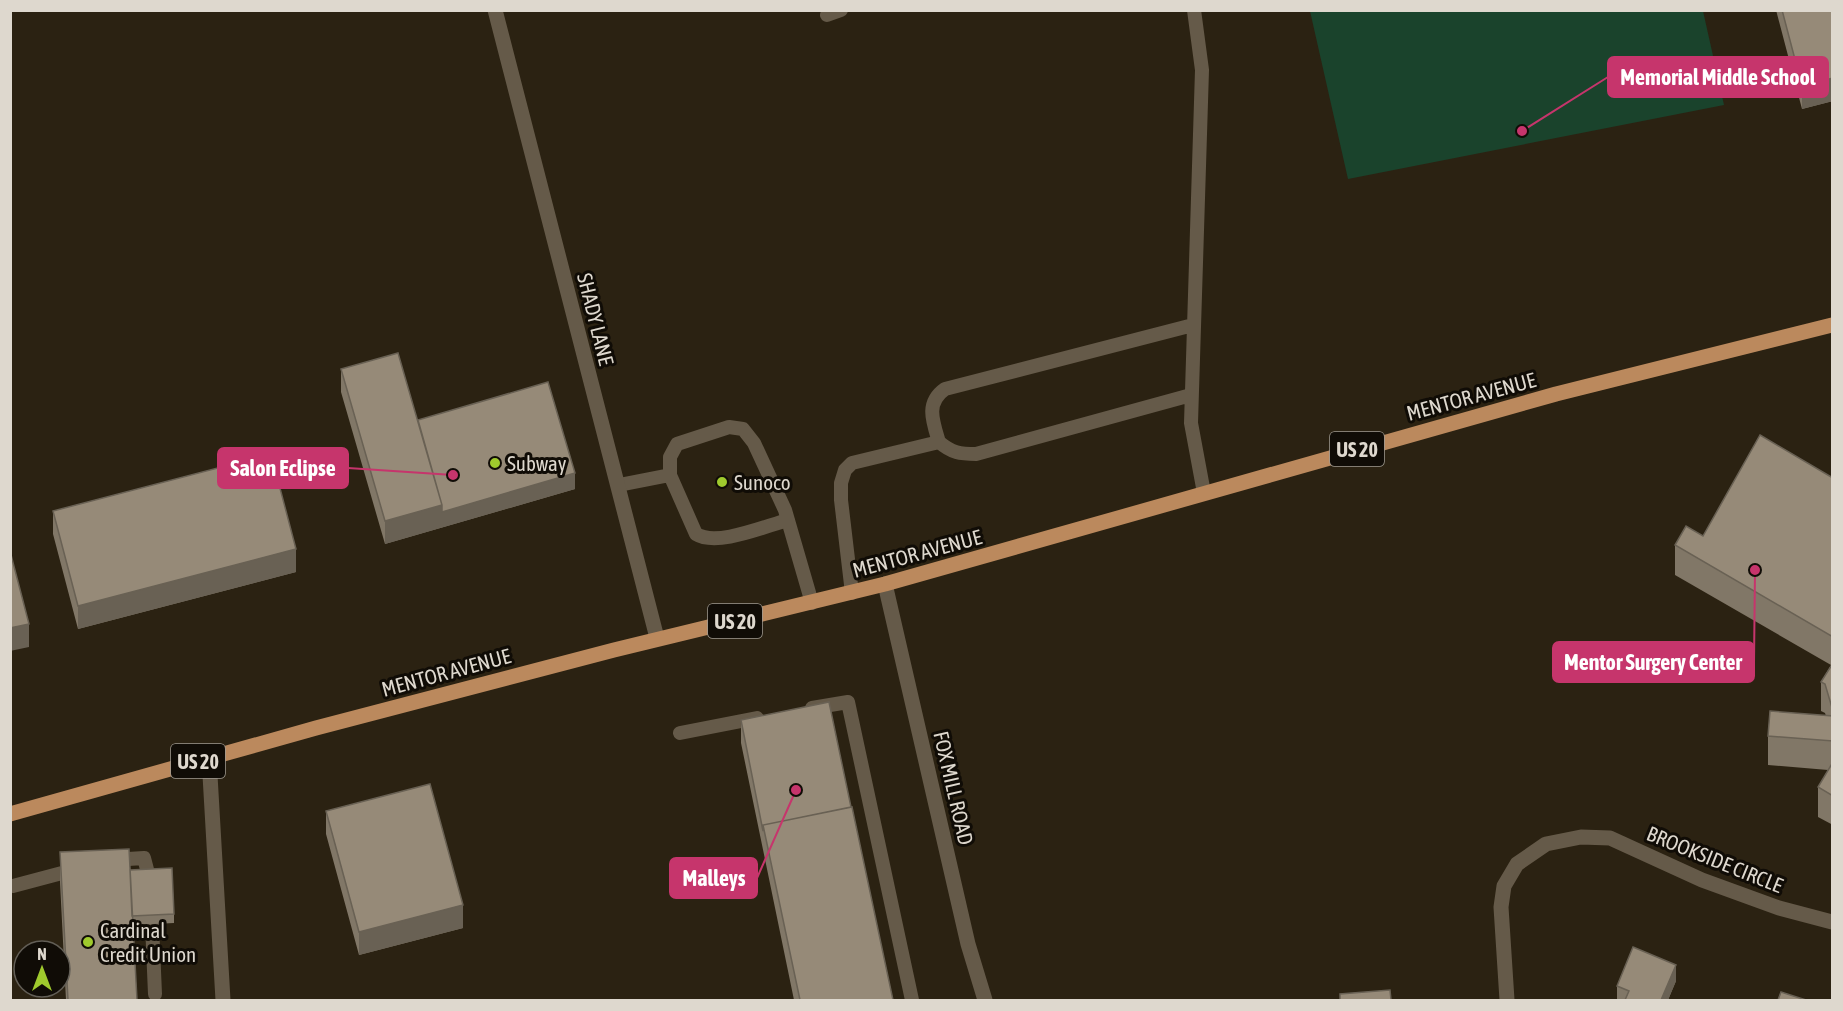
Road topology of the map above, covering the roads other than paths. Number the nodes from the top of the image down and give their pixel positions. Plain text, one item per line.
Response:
1 (495, 10) edge
2 (1194, 10) edge
3 (1192, 325) junction
4 (1833, 325) edge
5 (1191, 395) junction
6 (939, 442) junction
7 (670, 475) junction
8 (619, 485) junction
9 (1204, 493) junction
10 (788, 520) junction
11 (885, 584) junction
12 (852, 592) junction
13 (812, 603) junction
14 (657, 638) junction
15 (803, 710) edge
16 (769, 716) edge
17 (680, 733) dead end
18 (209, 758) junction
19 (10, 814) edge
20 (150, 877) edge
21 (13, 886) dead end
22 (1833, 922) edge
23 (152, 924) edge
24 (155, 994) dead end
25 (223, 1000) edge
26 (912, 1000) edge
27 (985, 1000) edge
28 (1507, 1000) edge

1 - 8 street, SHADY LANE
2 - 3 lane
3 - 5 lane
3 - 6 lane
4 - 9 main road, MENTOR AVENUE / US 20
5 - 6 lane
5 - 9 lane
6 - 12 lane
7 - 8 lane
7 - 10 lane
7 - 10 lane
8 - 14 street, SHADY LANE
9 - 11 main road, MENTOR AVENUE / US 20
10 - 13 lane
11 - 12 main road, MENTOR AVENUE / US 20
11 - 27 street, FOX MILL ROAD
12 - 13 main road, MENTOR AVENUE / US 20
13 - 14 main road, MENTOR AVENUE / US 20
14 - 18 main road, MENTOR AVENUE / US 20
15 - 26 lane
16 - 17 lane
18 - 19 main road, MENTOR AVENUE / US 20
18 - 25 street
20 - 21 lane
22 - 28 street, BROOKSIDE CIRCLE
23 - 24 lane

